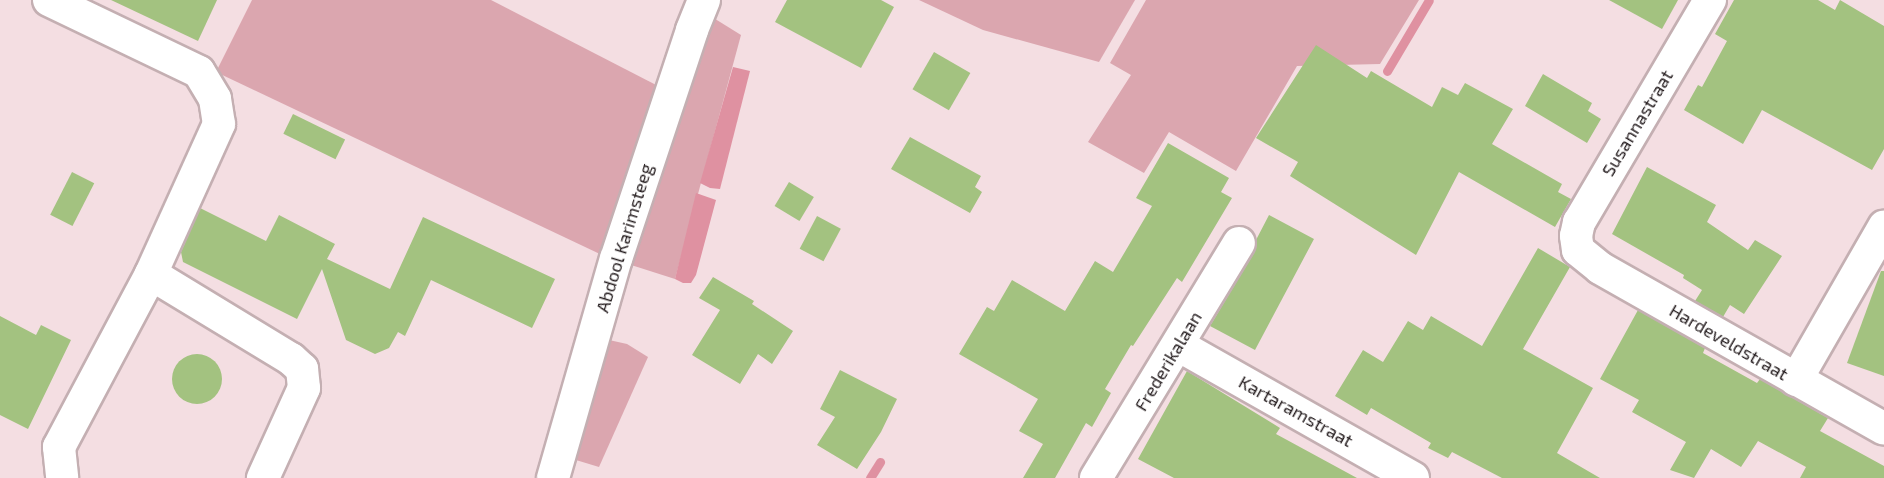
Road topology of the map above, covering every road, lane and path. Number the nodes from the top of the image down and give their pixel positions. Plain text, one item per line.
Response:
1 (49, 0) edge
2 (704, 0) edge
3 (1710, 0) edge
4 (1884, 227) edge
5 (1239, 243) dead end
6 (1578, 250) joint
7 (152, 274) junction
8 (1178, 345) junction
9 (1796, 380) junction
10 (1884, 429) edge
11 (62, 478) edge
12 (263, 478) edge
13 (553, 478) edge
14 (1096, 478) edge
15 (1413, 478) edge

1 - 7 street
2 - 13 street, Abdool Karimsteeg
3 - 6 street, Susannastraat
4 - 9 street
5 - 8 street, Frederikalaan
6 - 9 street, Hardeveldstraat
7 - 11 street
7 - 12 street
8 - 14 street, Frederikalaan
8 - 15 street, Kartaramstraat
9 - 10 street, Hardeveldstraat

